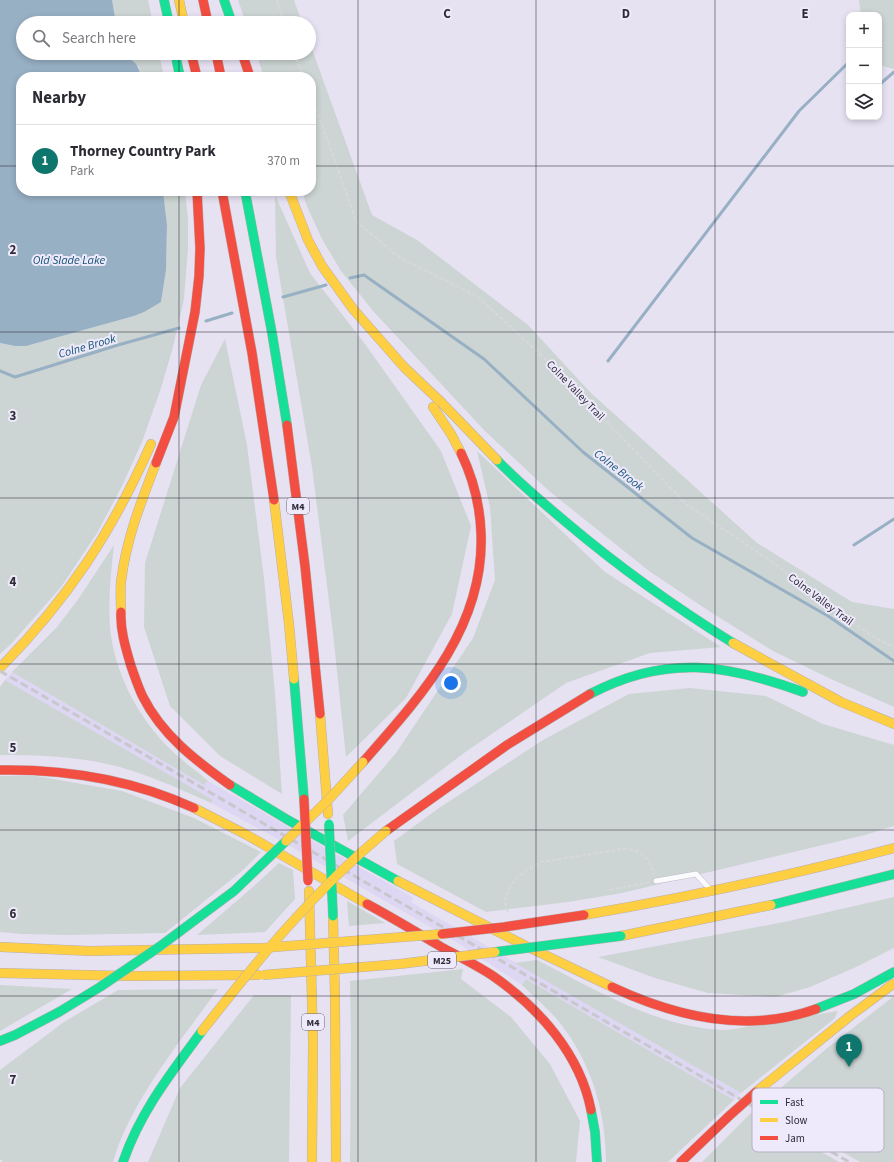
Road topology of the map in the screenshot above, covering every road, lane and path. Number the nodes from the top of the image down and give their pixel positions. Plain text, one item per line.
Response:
1 (164, 0) edge
2 (179, 0) edge
3 (203, 0) edge
4 (224, 0) edge
5 (277, 0) edge
6 (167, 16) edge
7 (182, 16) edge
8 (206, 16) edge
9 (230, 16) edge
10 (282, 16) edge
11 (176, 60) edge
12 (193, 60) edge
13 (217, 60) edge
14 (244, 60) edge
15 (297, 60) edge
16 (179, 72) edge
17 (196, 72) edge
18 (220, 72) edge
19 (248, 72) edge
20 (301, 72) edge
21 (316, 110) edge
22 (197, 196) edge
23 (223, 196) edge
24 (246, 196) edge
25 (291, 196) edge
26 (404, 367) junction
27 (184, 369) junction
28 (167, 403) dead end
29 (154, 437) dead end
30 (894, 647) edge
31 (0, 668) edge
32 (841, 702) junction
33 (894, 724) edge
34 (0, 770) edge
35 (894, 848) edge
36 (894, 874) edge
37 (656, 881) joint
38 (610, 890) dead end
39 (713, 892) junction
40 (0, 947) edge
41 (894, 972) edge
42 (0, 973) edge
43 (894, 983) edge
44 (0, 1041) edge
45 (761, 1088) edge
46 (752, 1096) edge
47 (122, 1162) edge
48 (312, 1162) edge
49 (336, 1162) edge
50 (597, 1162) edge
51 (681, 1162) edge

1 - 6 highway
2 - 7 highway
3 - 8 highway
4 - 9 highway
5 - 10 path
11 - 16 highway
12 - 17 highway
13 - 18 highway
14 - 19 highway
15 - 20 path
21 - 30 path, Colne Valley Trail
22 - 27 highway
23 - 48 highway, M4, bridge
24 - 49 highway, M4, bridge
25 - 26 highway
26 - 32 highway
26 - 44 highway, bridge
27 - 28 highway
27 - 41 highway
29 - 31 highway
32 - 33 highway
32 - 47 highway, bridge
34 - 50 highway
35 - 39 highway
36 - 42 highway, M25, bridge
37 - 38 path
37 - 39 lane
39 - 40 highway, bridge
43 - 45 highway, bridge
46 - 51 highway, bridge

